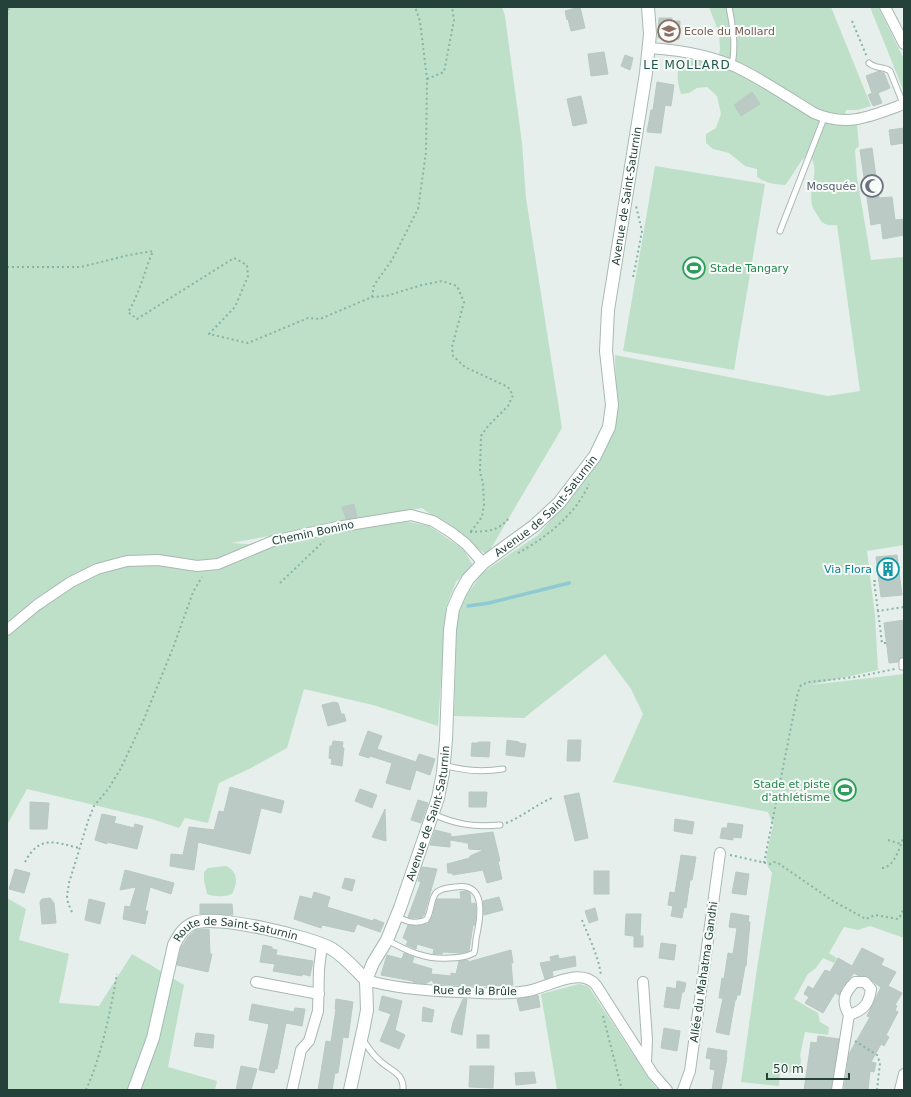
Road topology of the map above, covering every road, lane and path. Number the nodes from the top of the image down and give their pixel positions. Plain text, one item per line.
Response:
1 (9, 7) edge
2 (415, 7) edge
3 (452, 7) edge
4 (648, 7) edge
5 (729, 7) edge
6 (885, 7) edge
7 (7, 15) edge
8 (852, 21) dead end
9 (904, 44) edge
10 (649, 48) junction
11 (869, 63) joint
12 (732, 65) junction
13 (428, 79) junction
14 (904, 104) edge
15 (824, 118) junction
16 (635, 200) dead end
17 (780, 231) dead end
18 (7, 267) edge
19 (633, 277) dead end
20 (372, 297) junction
21 (510, 517) dead end
22 (470, 532) junction
23 (330, 536) dead end
24 (466, 544) junction
25 (483, 563) junction
26 (218, 564) junction
27 (878, 581) dead end
28 (280, 583) dead end
29 (904, 607) edge
30 (878, 611) junction
31 (7, 630) edge
32 (886, 643) dead end
33 (902, 661) dead end
34 (903, 667) edge
35 (444, 765) junction
36 (503, 769) dead end
37 (552, 798) dead end
38 (432, 814) junction
39 (500, 825) joint
40 (904, 836) edge
41 (888, 840) dead end
42 (900, 845) junction
43 (79, 848) junction
44 (904, 848) edge
45 (720, 853) joint
46 (25, 862) dead end
47 (764, 863) junction
48 (882, 868) dead end
49 (904, 907) edge
50 (72, 912) dead end
51 (397, 917) junction
52 (582, 920) dead end
53 (387, 940) junction
54 (322, 944) junction
55 (117, 974) dead end
56 (366, 980) junction
57 (256, 982) dead end
58 (643, 982) dead end
59 (599, 989) junction
60 (319, 994) junction
61 (849, 1015) dead end
62 (603, 1016) dead end
63 (362, 1038) junction
64 (845, 1038) junction
65 (646, 1062) junction
66 (904, 1074) edge
67 (86, 1090) edge
68 (134, 1090) edge
69 (292, 1090) edge
70 (350, 1090) edge
71 (403, 1090) edge
72 (622, 1090) edge
73 (667, 1090) edge
74 (683, 1090) edge
75 (837, 1090) edge
76 (877, 1090) edge
77 (900, 1090) edge

1 - 7 path
2 - 13 path
3 - 13 path
4 - 10 main road, Avenue de Saint-Saturnin
5 - 12 lane
6 - 9 street
8 - 11 path
10 - 12 street
10 - 25 main road, Avenue de Saint-Saturnin
11 - 14 lane
12 - 15 street
13 - 20 path
14 - 15 street
15 - 17 lane
16 - 19 path
18 - 20 path
20 - 22 path
21 - 22 path
22 - 24 path
23 - 28 path
24 - 25 street, Chemin Bonino
24 - 26 street, Chemin Bonino
25 - 35 main road, Avenue de Saint-Saturnin
26 - 31 street, Chemin Bonino
26 - 43 path
27 - 30 path
29 - 30 path
30 - 32 path
33 - 34 lane
34 - 47 path
35 - 36 lane
35 - 38 main road, Avenue de Saint-Saturnin
37 - 39 path
38 - 39 lane
38 - 51 main road, Avenue de Saint-Saturnin
40 - 42 path
41 - 42 path
42 - 44 path
42 - 48 path
43 - 46 path
43 - 50 path
45 - 47 path
45 - 74 street, Allée du Mahatma Gandhi
47 - 49 path
51 - 53 main road, Avenue de Saint-Saturnin
51 - 53 lane
52 - 59 path
53 - 56 main road, Avenue de Saint-Saturnin
54 - 56 main road, Route de Saint-Saturnin
54 - 60 street
54 - 68 main road, Route de Saint-Saturnin
55 - 67 path
56 - 59 street, Rue de la Brûle
56 - 63 main road
57 - 60 street
58 - 65 street
59 - 65 street, Rue de la Brûle
60 - 69 street
61 - 64 street
62 - 72 path
63 - 70 main road
63 - 71 lane
64 - 75 street
64 - 76 path
65 - 73 street, Rue de la Brûle
66 - 77 street

